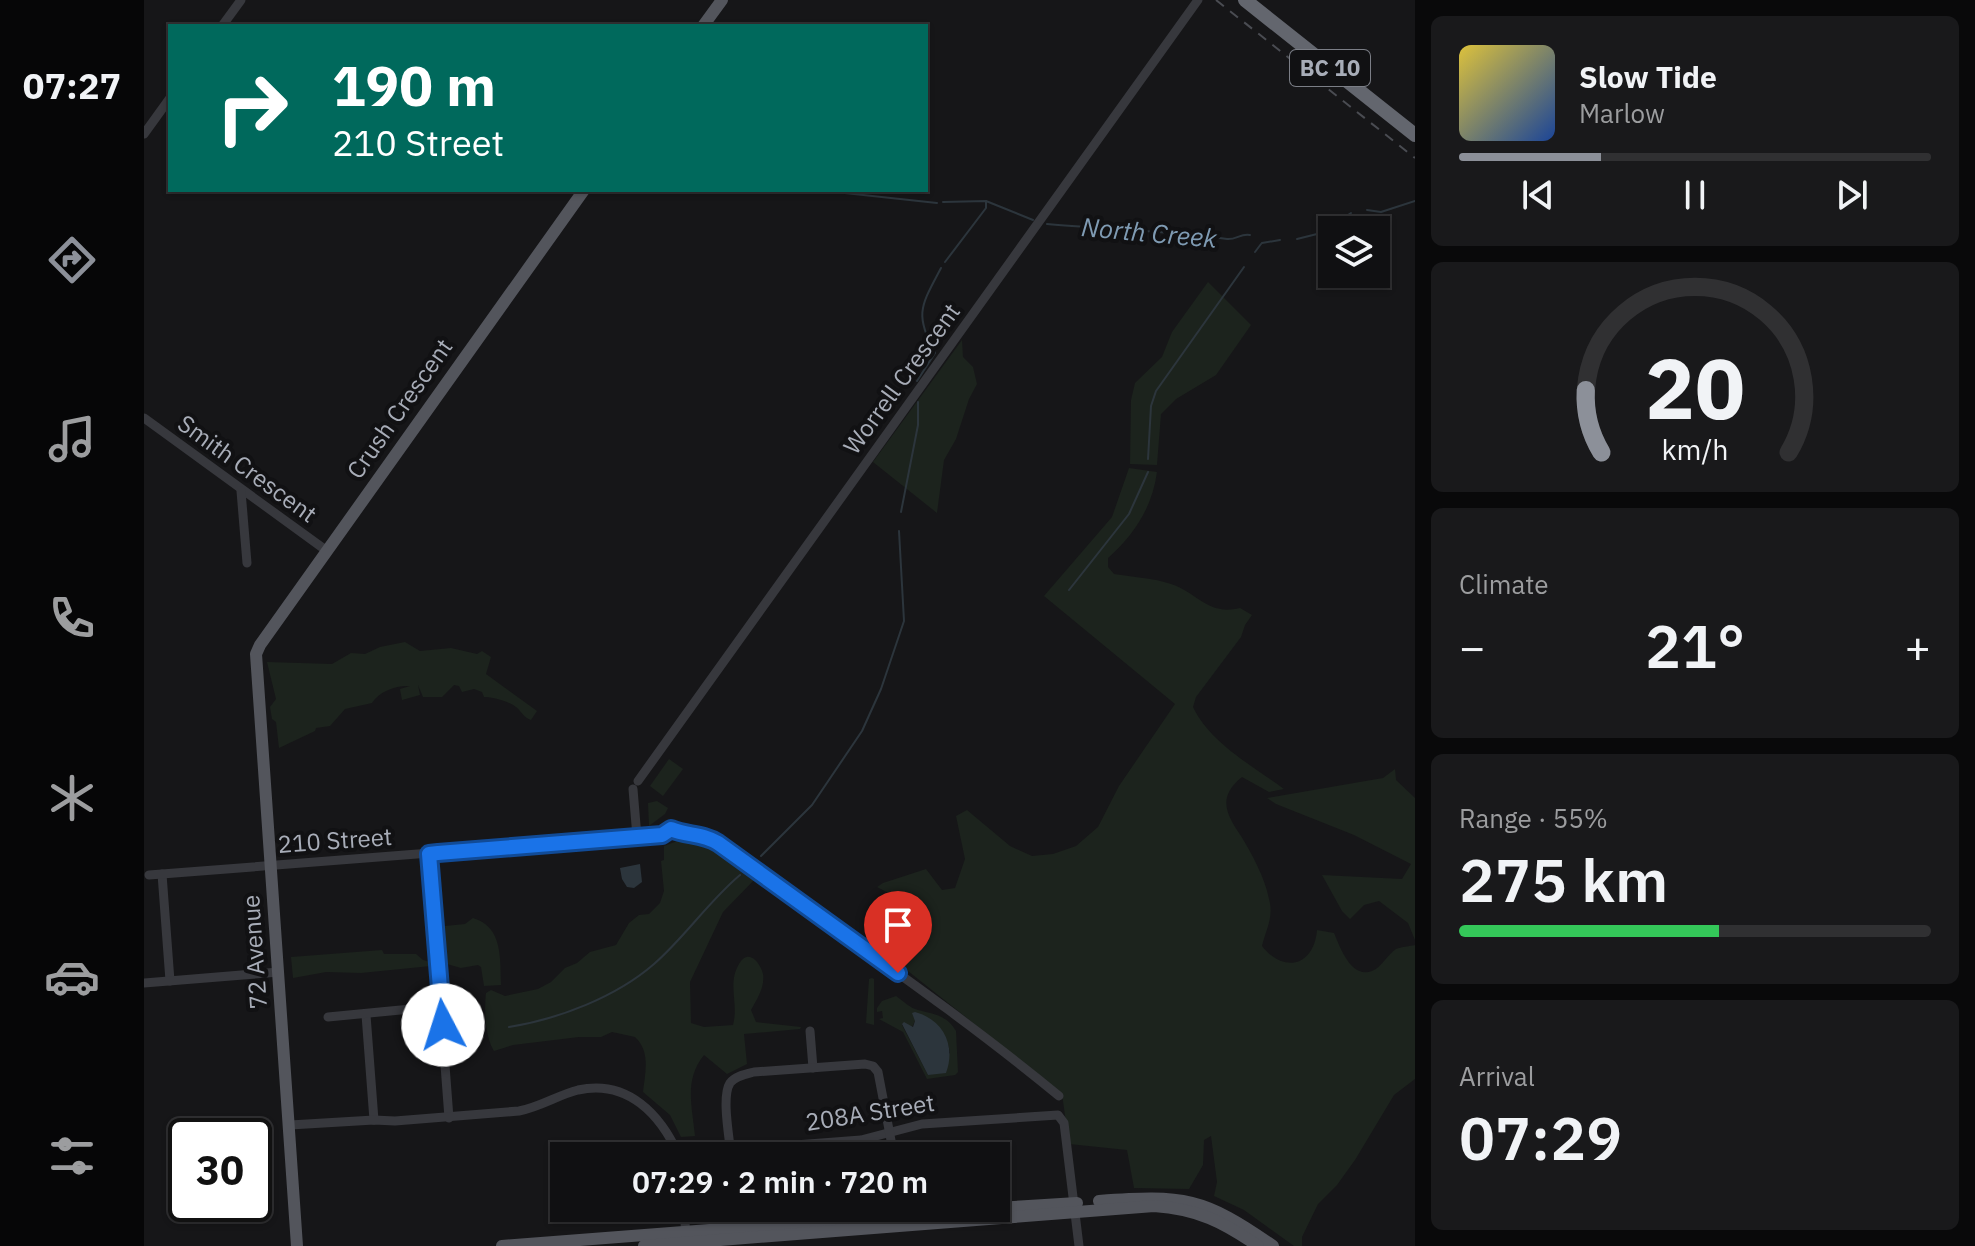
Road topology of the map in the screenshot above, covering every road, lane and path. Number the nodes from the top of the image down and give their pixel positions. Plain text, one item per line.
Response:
1 (241, 0) edge
2 (722, 0) edge
3 (1198, 0) edge
4 (1245, 0) edge
5 (223, 24) edge
6 (704, 24) edge
7 (168, 101) edge
8 (144, 134) edge
9 (1415, 135) edge
10 (583, 192) edge
11 (144, 418) edge
12 (241, 491) junction
13 (327, 551) junction
14 (247, 563) dead end
15 (256, 654) joint
16 (637, 837) junction
17 (429, 854) junction
18 (271, 865) junction
19 (162, 874) junction
20 (149, 875) dead end
21 (279, 972) junction
22 (170, 981) junction
23 (144, 983) edge
24 (442, 1006) junction
25 (366, 1015) junction
26 (328, 1017) dead end
27 (810, 1031) dead end
28 (813, 1068) junction
29 (1059, 1096) dead end
30 (449, 1118) junction
31 (374, 1120) junction
32 (290, 1125) junction
33 (889, 1132) junction
34 (674, 1142) edge
35 (730, 1142) edge
36 (841, 1142) edge
37 (891, 1142) edge
38 (1073, 1207) junction
39 (1010, 1208) edge
40 (685, 1222) edge
41 (846, 1222) edge
42 (686, 1237) junction
43 (297, 1246) edge
44 (502, 1246) edge
45 (644, 1246) edge
46 (1079, 1246) edge
47 (1258, 1246) edge
48 (1273, 1246) edge

1 - 5 street
2 - 6 main road
3 - 16 street, Worrell Crescent
4 - 9 highway, BC 10
7 - 8 street
10 - 13 main road, Crush Crescent
11 - 12 street, Smith Crescent
12 - 13 street, Smith Crescent
12 - 14 street
13 - 15 main road, Crush Crescent
15 - 18 main road, 72 Avenue
16 - 17 street, 210 Street
16 - 29 street, 210 Street
17 - 18 street, 210 Street
17 - 24 street
18 - 19 street, 210 Street
18 - 21 main road, 72 Avenue
19 - 20 street, 210 Street
19 - 22 street
21 - 22 street
21 - 32 main road, 72 Avenue
22 - 23 street
24 - 25 street
24 - 30 street
25 - 26 street
25 - 31 street
27 - 28 street
28 - 33 street
28 - 35 street
30 - 31 street
30 - 34 street
31 - 32 street
32 - 43 main road, 72 Avenue
33 - 36 street, 208A Street
33 - 37 street
33 - 38 street, 208A Street
38 - 39 main road
38 - 42 main road
38 - 46 street
38 - 47 main road
38 - 48 main road
40 - 42 street
41 - 42 main road
42 - 44 main road
42 - 45 main road

